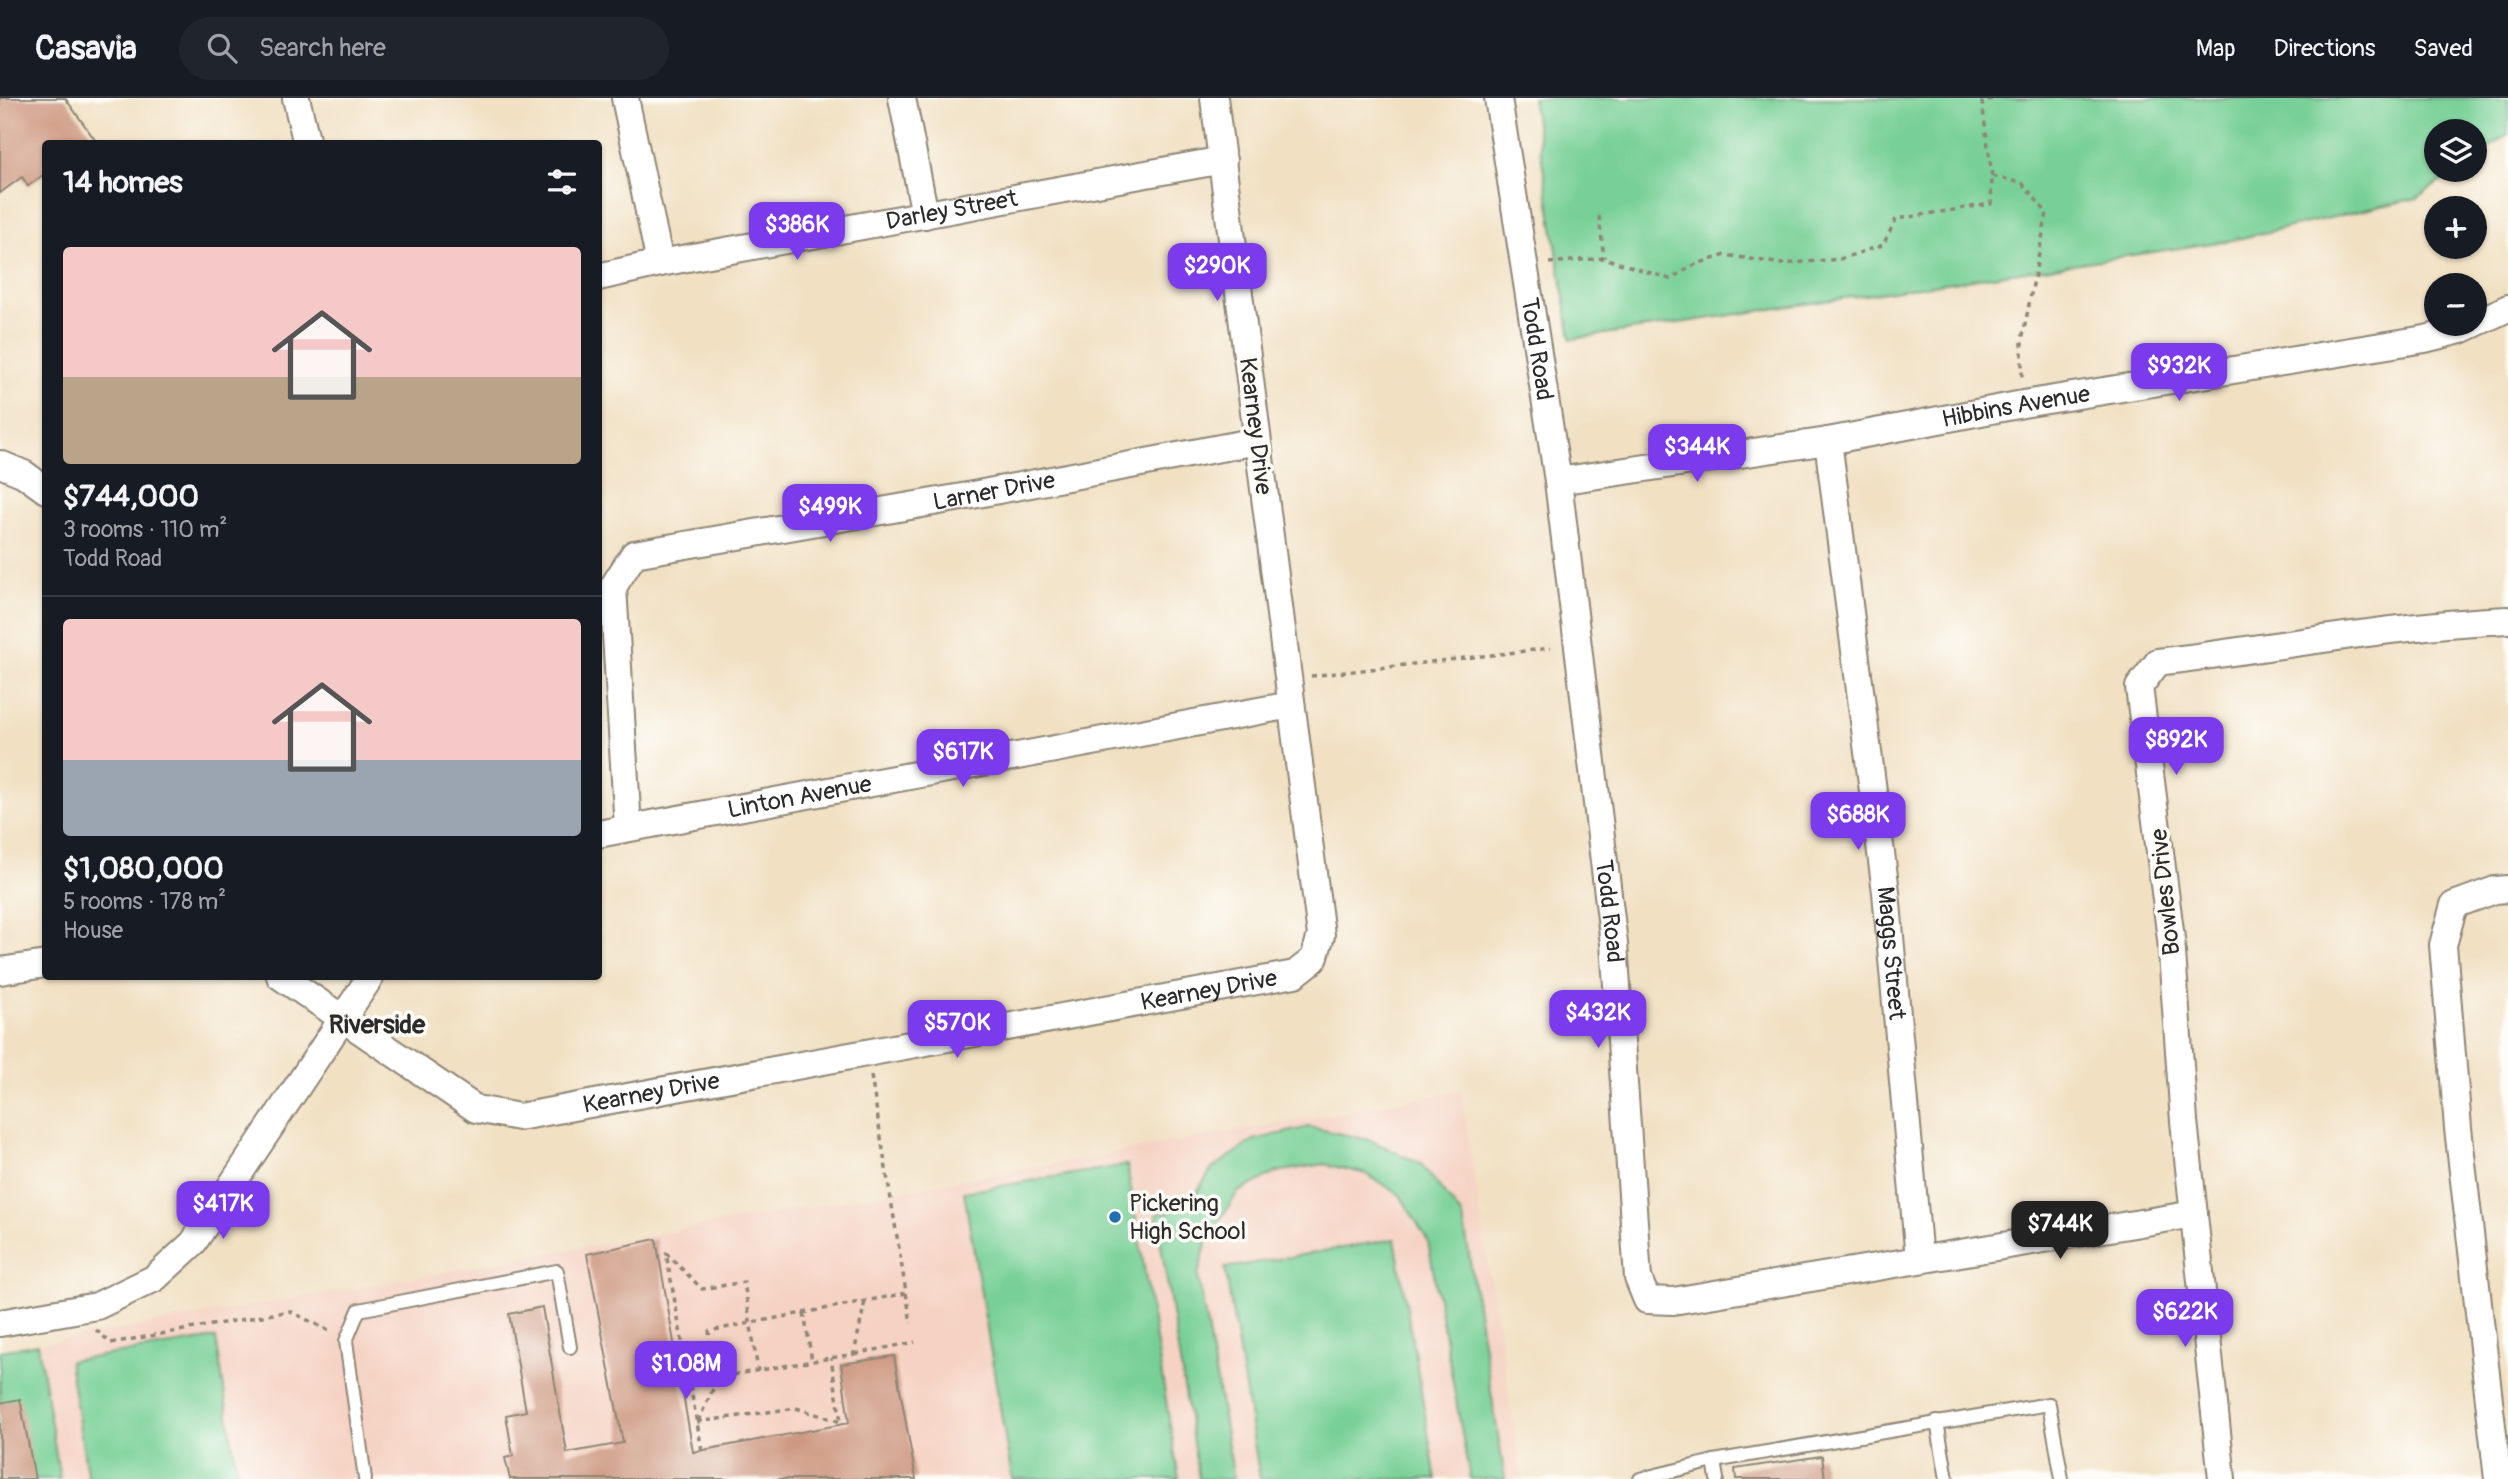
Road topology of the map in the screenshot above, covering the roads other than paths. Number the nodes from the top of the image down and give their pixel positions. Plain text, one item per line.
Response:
1 (296, 98) edge
2 (625, 98) edge
3 (902, 98) edge
4 (1214, 98) edge
5 (1498, 98) edge
6 (306, 140) edge
7 (1223, 160) junction
8 (925, 215) junction
9 (660, 263) junction
10 (602, 276) edge
11 (2508, 307) edge
12 (1257, 440) junction
13 (1828, 441) junction
14 (0, 464) edge
15 (1558, 481) junction
16 (42, 487) edge
17 (2508, 620) edge
18 (1289, 693) junction
19 (628, 828) junction
20 (602, 833) edge
21 (2508, 889) edge
22 (42, 965) edge
23 (0, 971) edge
24 (286, 980) edge
25 (368, 980) edge
26 (343, 1018) junction
27 (2194, 1214) junction
28 (1919, 1259) junction
29 (0, 1323) edge
30 (570, 1348) dead end
31 (1937, 1422) junction
32 (1714, 1461) junction
33 (365, 1479) edge
34 (1640, 1479) edge
35 (1717, 1479) edge
36 (1947, 1479) edge
37 (2062, 1479) edge
38 (2222, 1479) edge
39 (2498, 1479) edge

1 - 6 street
2 - 9 street
3 - 8 street
4 - 7 street, Kearney Drive
5 - 15 street, Todd Road
7 - 8 street, Darley Street
7 - 12 street, Kearney Drive
8 - 9 street, Darley Street
9 - 10 street, Darley Street
11 - 13 street, Hibbins Avenue
12 - 18 street, Kearney Drive
12 - 19 street, Larner Drive
13 - 15 street, Hibbins Avenue
13 - 28 street, Maggs Street
14 - 16 street
15 - 28 street, Todd Road
17 - 27 street, Bowles Drive
18 - 19 street, Linton Avenue
18 - 26 street, Kearney Drive
19 - 20 street, Linton Avenue
21 - 39 street
22 - 23 street
24 - 26 street, Kearney Drive
25 - 26 street
26 - 29 street
27 - 28 street, Todd Road
27 - 38 street, Bowles Drive
30 - 33 lane
31 - 32 lane
31 - 36 lane
31 - 37 lane
32 - 34 lane
32 - 35 lane

